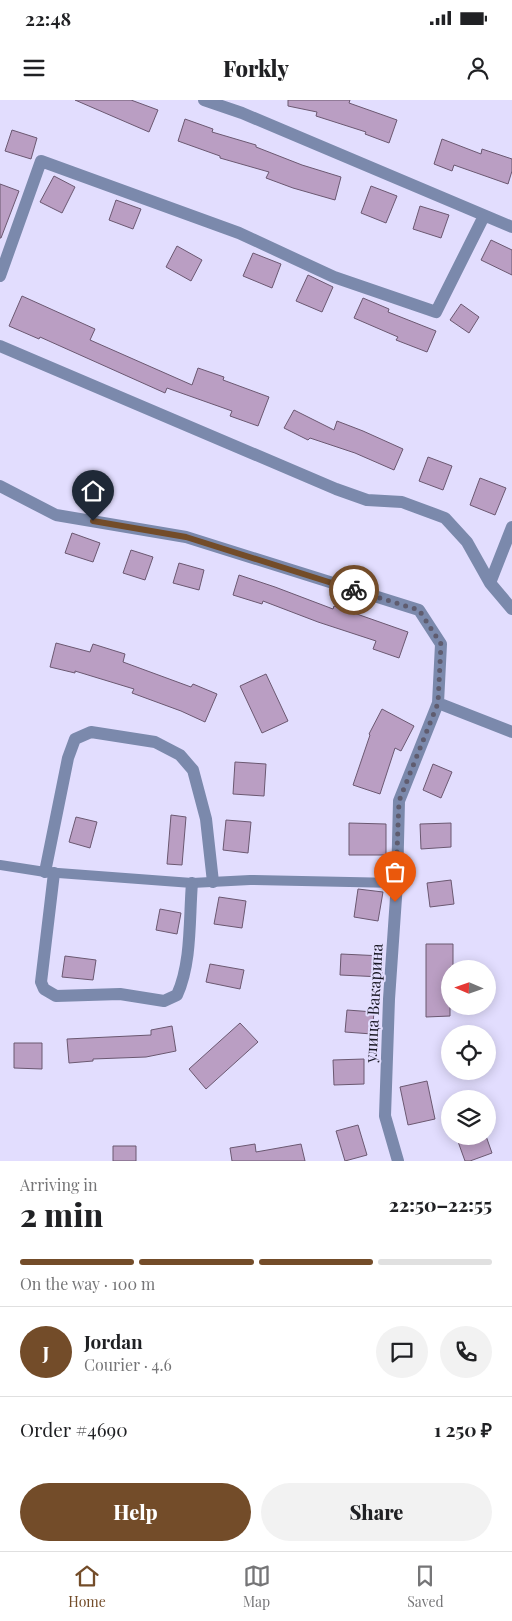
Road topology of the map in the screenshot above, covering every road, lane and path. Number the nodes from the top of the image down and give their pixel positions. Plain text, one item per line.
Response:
1 (204, 100) edge
2 (484, 216) junction
3 (512, 226) edge
4 (0, 276) edge
5 (0, 346) edge
6 (0, 486) edge
7 (512, 527) edge
8 (490, 584) junction
9 (512, 609) edge
10 (438, 703) junction
11 (512, 732) edge
12 (0, 865) edge
13 (50, 873) junction
14 (213, 882) junction
15 (192, 883) junction
16 (397, 883) junction
17 (398, 1161) edge

1 - 2 street
2 - 3 street
2 - 4 street
5 - 8 street
6 - 10 street, улица Вакарина
7 - 8 street
8 - 9 street
10 - 11 street
10 - 16 street, улица Вакарина
12 - 13 lane
13 - 14 street
13 - 15 lane
13 - 15 street
14 - 15 lane
14 - 16 lane
16 - 17 street, улица Вакарина

